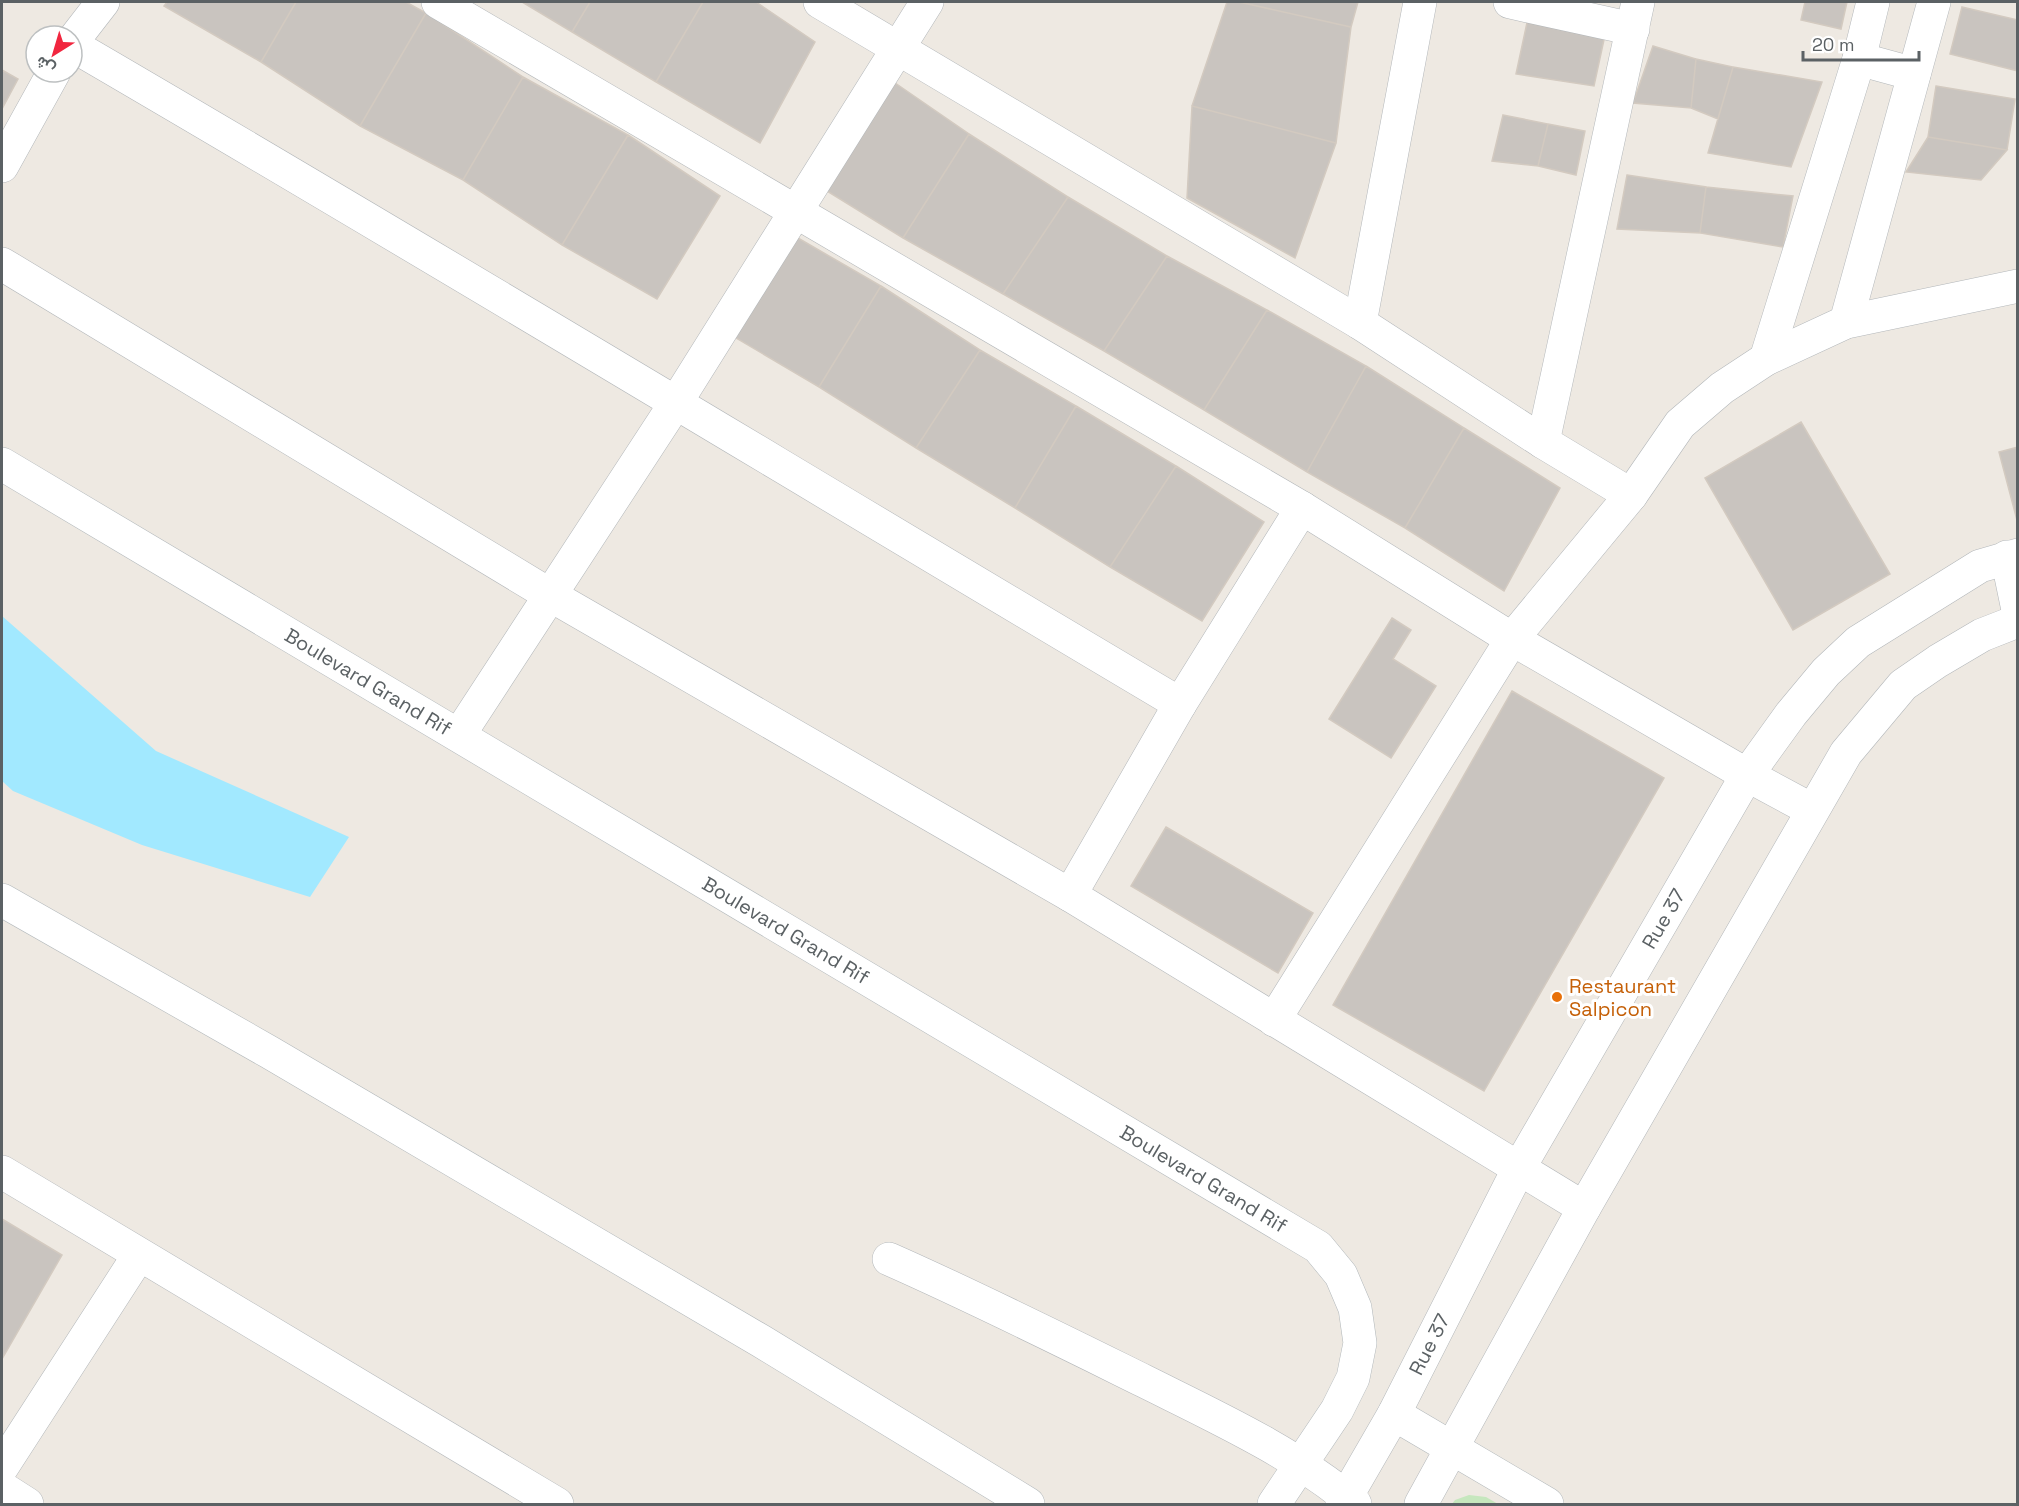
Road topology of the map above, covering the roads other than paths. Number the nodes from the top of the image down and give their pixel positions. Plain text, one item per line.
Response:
1 (103, 2) edge
2 (438, 2) edge
3 (820, 2) edge
4 (927, 2) edge
5 (1420, 2) edge
6 (1510, 2) edge
7 (1872, 2) edge
8 (1934, 2) edge
9 (1635, 15) edge
10 (84, 28) edge
11 (898, 48) junction
12 (84, 51) edge
13 (1859, 59) junction
14 (1914, 74) junction
15 (47, 84) edge
16 (2, 166) edge
17 (796, 211) junction
18 (2, 264) edge
19 (2018, 286) edge
20 (1846, 322) junction
21 (1360, 323) junction
22 (1766, 359) junction
23 (675, 404) junction
24 (1543, 442) junction
25 (2, 464) edge
26 (1631, 495) junction
27 (1302, 508) junction
28 (2012, 556) edge
29 (550, 595) junction
30 (2018, 610) edge
31 (2018, 621) edge
32 (1512, 639) junction
33 (1180, 704) junction
34 (459, 735) junction
35 (1747, 774) junction
36 (1812, 810) junction
37 (1070, 895) junction
38 (2, 900) edge
39 (1274, 1020) junction
40 (1519, 1168) junction
41 (2, 1172) edge
42 (1584, 1208) junction
43 (139, 1255) junction
44 (889, 1259) dead end
45 (1394, 1414) junction
46 (1452, 1448) junction
47 (1301, 1465) junction
48 (2, 1467) edge
49 (2, 1488) edge
50 (1348, 1502) edge
51 (27, 1504) edge
52 (557, 1504) edge
53 (1028, 1504) edge
54 (1274, 1504) edge
55 (1421, 1504) edge
56 (1547, 1504) edge

1 - 10 street
2 - 17 street
3 - 11 street
4 - 11 street
5 - 21 street
6 - 9 street
7 - 13 street
8 - 14 street
9 - 24 street
11 - 17 street
11 - 21 street
12 - 23 street
13 - 14 street
13 - 22 street
14 - 20 street
15 - 16 street
17 - 23 street
17 - 27 street
18 - 29 street
19 - 20 street
20 - 22 street
21 - 24 street
22 - 26 street
23 - 29 street
23 - 33 street
24 - 26 street
25 - 34 street, Boulevard Grand Rif
26 - 32 street
27 - 32 street
27 - 33 street
28 - 30 street
28 - 35 street, Rue 37
29 - 34 street
29 - 37 street
31 - 36 street
32 - 35 street
32 - 39 street
33 - 37 street
34 - 47 street, Boulevard Grand Rif
35 - 36 street
35 - 40 street, Rue 37
36 - 42 street
37 - 39 street
38 - 53 street
39 - 40 street
40 - 42 street
40 - 45 street, Rue 37
41 - 43 street
42 - 46 street
43 - 48 street
43 - 52 street
44 - 47 street
45 - 46 street
45 - 50 street, Rue 37
46 - 55 street
46 - 56 street
47 - 50 street
47 - 54 street, Boulevard Grand Rif
49 - 51 street

